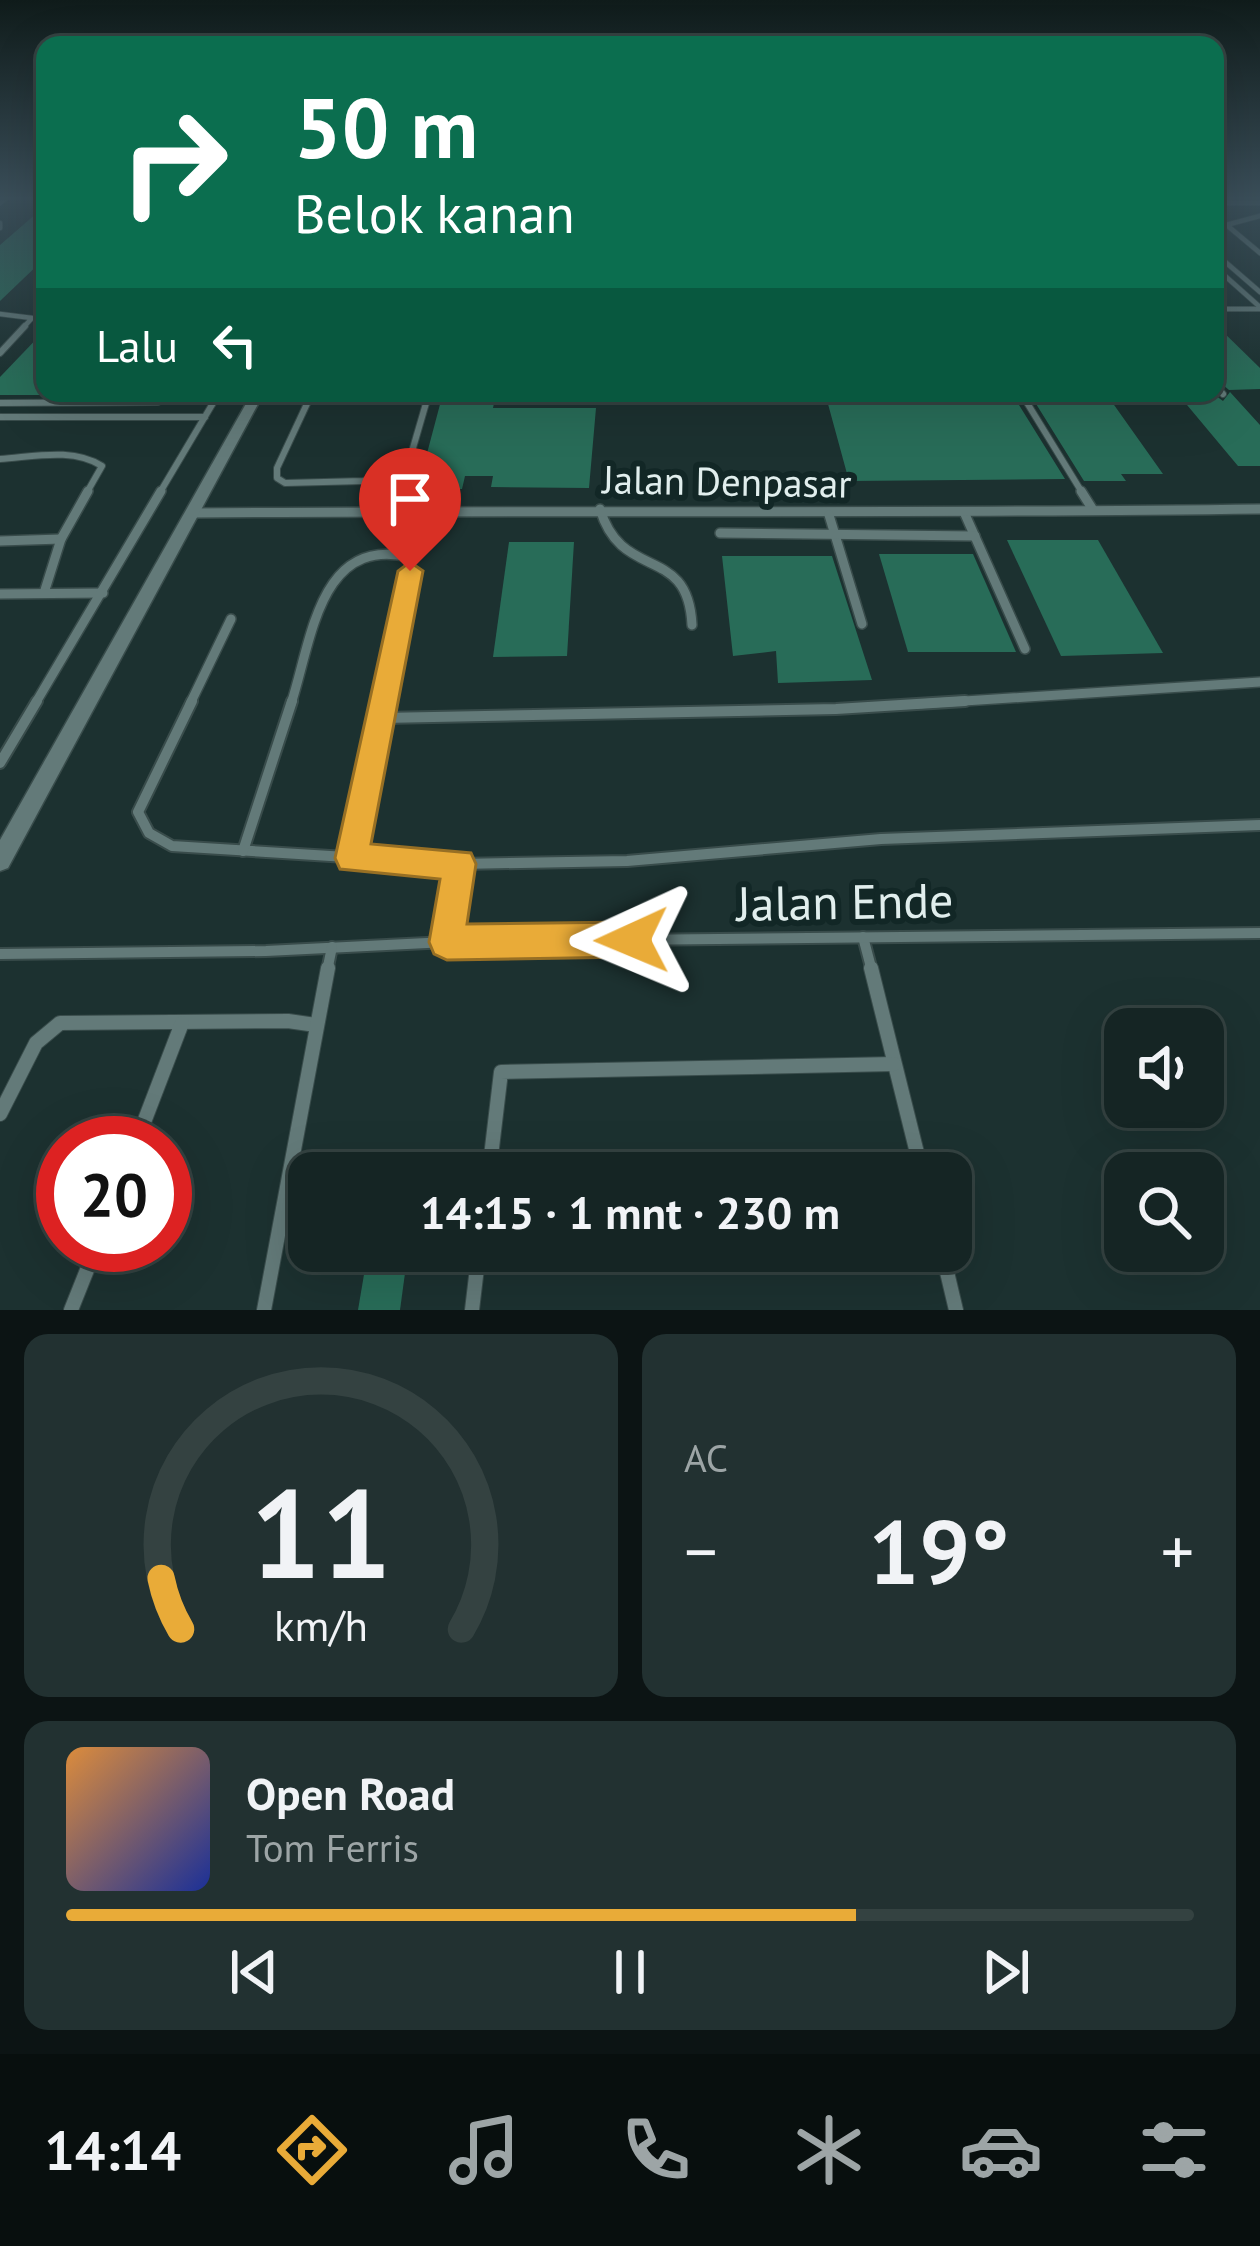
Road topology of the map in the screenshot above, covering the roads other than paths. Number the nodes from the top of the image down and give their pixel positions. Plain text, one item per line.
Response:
1 (1224, 261) edge
2 (1224, 275) edge
3 (1260, 292) edge
4 (1260, 308) edge
5 (1224, 309) edge
6 (0, 314) edge
7 (0, 353) edge
8 (158, 402) edge
9 (214, 402) edge
10 (253, 402) edge
11 (309, 402) edge
12 (426, 402) edge
13 (1027, 402) edge
14 (0, 404) edge
15 (0, 417) edge
16 (205, 417) junction
17 (0, 459) edge
18 (600, 509) junction
19 (1260, 509) edge
20 (1093, 510) junction
21 (964, 512) junction
22 (193, 513) junction
23 (829, 514) junction
24 (719, 533) dead end
25 (837, 534) junction
26 (975, 536) junction
27 (61, 539) junction
28 (0, 541) edge
29 (44, 593) junction
30 (103, 593) junction
31 (0, 594) edge
32 (231, 619) dead end
33 (862, 624) dead end
34 (692, 625) dead end
35 (1025, 649) dead end
36 (1260, 682) edge
37 (382, 718) junction
38 (0, 763) edge
39 (1260, 825) edge
40 (243, 851) junction
41 (352, 858) junction
42 (0, 861) edge
43 (460, 864) junction
44 (1260, 933) edge
45 (862, 937) junction
46 (447, 942) junction
47 (332, 947) junction
48 (0, 954) edge
49 (182, 1023) junction
50 (316, 1025) junction
51 (895, 1064) junction
52 (0, 1114) edge
53 (146, 1116) edge
54 (491, 1152) edge
55 (917, 1152) edge
56 (87, 1272) edge
57 (477, 1272) edge
58 (946, 1272) edge
59 (71, 1310) edge
60 (264, 1310) edge
61 (472, 1310) edge
62 (956, 1310) edge

1 - 3 lane
2 - 4 lane
4 - 5 lane
6 - 7 lane
8 - 14 lane
9 - 16 lane
10 - 22 street
11 - 12 lane
13 - 20 lane
15 - 16 lane
16 - 30 lane
17 - 27 lane
18 - 22 lane, Jalan Denpasar
18 - 23 lane, Jalan Denpasar
18 - 34 lane
19 - 20 lane, Jalan Denpasar
20 - 21 lane, Jalan Denpasar
21 - 23 lane, Jalan Denpasar
21 - 26 lane
22 - 42 street
23 - 25 lane
24 - 25 lane
25 - 26 lane
25 - 33 lane
26 - 35 lane
27 - 28 lane
27 - 29 lane
29 - 30 lane
29 - 31 lane
30 - 38 lane
32 - 40 lane
36 - 37 lane
37 - 40 lane
37 - 41 lane
39 - 43 lane
40 - 41 lane
41 - 43 lane
43 - 46 lane
44 - 45 lane, Jalan Ende
45 - 46 lane, Jalan Ende
45 - 51 lane
46 - 47 lane, Jalan Ende
47 - 48 lane, Jalan Ende
47 - 50 lane
49 - 50 lane
49 - 52 lane
49 - 53 lane
50 - 60 lane
51 - 54 lane
51 - 55 lane
56 - 59 lane
57 - 61 lane
58 - 62 lane

